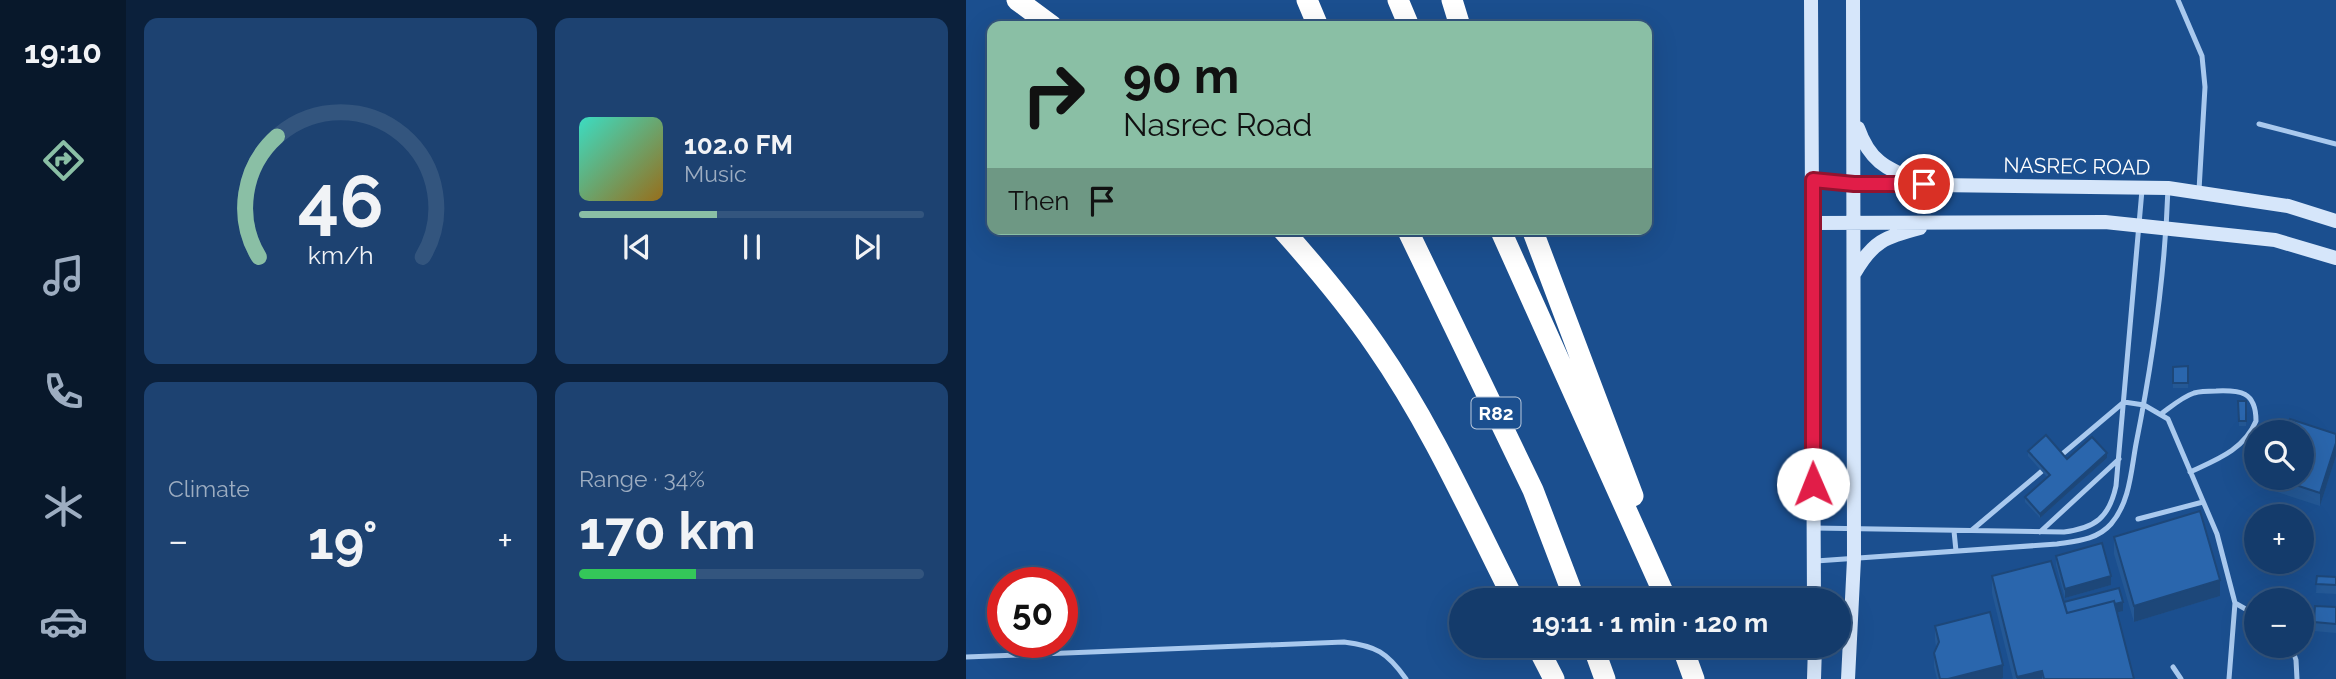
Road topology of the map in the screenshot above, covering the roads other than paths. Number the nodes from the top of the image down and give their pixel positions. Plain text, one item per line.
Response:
1 (1017, 0) edge
2 (1307, 0) edge
3 (1398, 0) edge
4 (1451, 0) edge
5 (1811, 0) edge
6 (1853, 0) edge
7 (2178, 0) edge
8 (1045, 21) edge
9 (1316, 21) edge
10 (1407, 21) edge
11 (1458, 21) edge
12 (1854, 117) junction
13 (2259, 124) dead end
14 (2336, 144) edge
15 (1813, 180) junction
16 (1854, 184) junction
17 (1924, 184) junction
18 (2142, 188) junction
19 (2168, 188) junction
20 (2199, 193) junction
21 (2336, 221) edge
22 (1853, 222) junction
23 (1942, 222) junction
24 (1813, 223) junction
25 (2139, 226) junction
26 (2167, 229) junction
27 (1287, 235) edge
28 (1410, 235) edge
29 (1503, 235) edge
30 (1534, 235) edge
31 (2336, 258) edge
32 (1854, 275) junction
33 (2124, 401) junction
34 (2144, 405) junction
35 (2161, 414) junction
36 (2060, 456) edge
37 (2119, 459) junction
38 (2042, 471) edge
39 (2190, 472) junction
40 (2203, 502) junction
41 (2138, 519) dead end
42 (1814, 528) junction
43 (1853, 529) junction
44 (1972, 530) junction
45 (1954, 531) junction
46 (2039, 532) junction
47 (1956, 551) junction
48 (1854, 559) junction
49 (1813, 561) junction
50 (1508, 588) edge
51 (1570, 588) edge
52 (1661, 588) edge
53 (1662, 588) edge
54 (1814, 588) edge
55 (2235, 603) junction
56 (2244, 608) edge
57 (966, 657) edge
58 (1543, 658) edge
59 (1597, 658) edge
60 (1686, 658) edge
61 (1815, 658) edge
62 (2295, 658) edge
63 (2173, 667) dead end
64 (1406, 679) edge
65 (1554, 679) edge
66 (1605, 679) edge
67 (1694, 679) edge
68 (1814, 679) edge
69 (1848, 679) edge
70 (2181, 679) edge
71 (2229, 679) edge
72 (2297, 679) edge

1 - 8 highway
2 - 9 highway
3 - 10 highway
4 - 11 highway
5 - 15 main road
6 - 12 main road
7 - 20 lane
12 - 16 main road
12 - 17 main road
13 - 14 lane
15 - 16 main road, NASREC ROAD
15 - 24 main road
16 - 17 main road, NASREC ROAD
16 - 22 main road
17 - 18 main road, NASREC ROAD
18 - 19 main road, NASREC ROAD
18 - 25 lane
19 - 20 main road, NASREC ROAD
19 - 26 lane
20 - 21 main road, NASREC ROAD
22 - 23 main road
22 - 24 main road
22 - 32 main road
23 - 25 main road
23 - 32 main road
24 - 42 main road
25 - 26 main road
25 - 33 lane
26 - 31 main road
26 - 34 lane
27 - 50 highway
28 - 51 highway, R82
29 - 52 highway
30 - 53 highway
32 - 43 main road
33 - 34 lane
33 - 36 lane
33 - 37 lane
34 - 35 lane
34 - 47 lane
35 - 39 lane
35 - 39 lane
37 - 46 lane
37 - 46 lane
38 - 44 lane
39 - 40 lane
40 - 41 lane
40 - 55 lane
42 - 43 lane
42 - 49 main road
43 - 45 lane
43 - 48 main road
44 - 45 lane
44 - 46 lane
45 - 47 lane
47 - 48 lane
48 - 49 lane
48 - 69 main road
49 - 54 main road
55 - 56 lane
55 - 71 lane
57 - 64 lane
58 - 65 highway
59 - 66 highway
60 - 67 highway
61 - 68 main road
62 - 72 lane
63 - 70 lane

